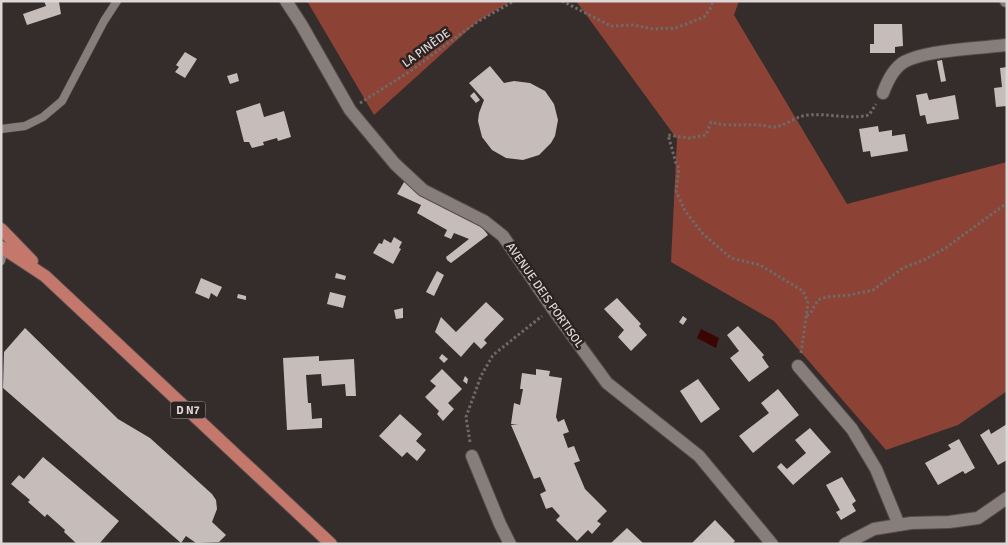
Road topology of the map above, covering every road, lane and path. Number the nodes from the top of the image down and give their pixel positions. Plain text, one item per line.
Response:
1 (117, 1) edge
2 (286, 1) edge
3 (514, 1) edge
4 (562, 1) edge
5 (712, 1) edge
6 (1007, 45) edge
7 (883, 93) joint
8 (350, 110) junction
9 (1, 129) edge
10 (1007, 203) edge
11 (5, 232) edge
12 (2, 252) edge
13 (45, 276) junction
14 (553, 309) junction
15 (806, 316) junction
16 (798, 366) joint
17 (472, 456) joint
18 (1007, 498) edge
19 (899, 525) junction
20 (331, 544) edge
21 (510, 544) edge
22 (772, 544) edge
23 (845, 544) edge

1 - 9 lane
2 - 8 street, AVENUE DEIS PORTISOL
3 - 8 path, LA PINÈDE
4 - 5 path
6 - 7 street
7 - 15 path
8 - 14 street, AVENUE DEIS PORTISOL
10 - 15 path
11 - 12 lane
11 - 13 main road, D N7
12 - 13 main road
13 - 20 main road, D N7
14 - 17 path
14 - 22 street, AVENUE DEIS PORTISOL
15 - 16 path
16 - 19 street
17 - 21 street
18 - 19 street
19 - 23 street

